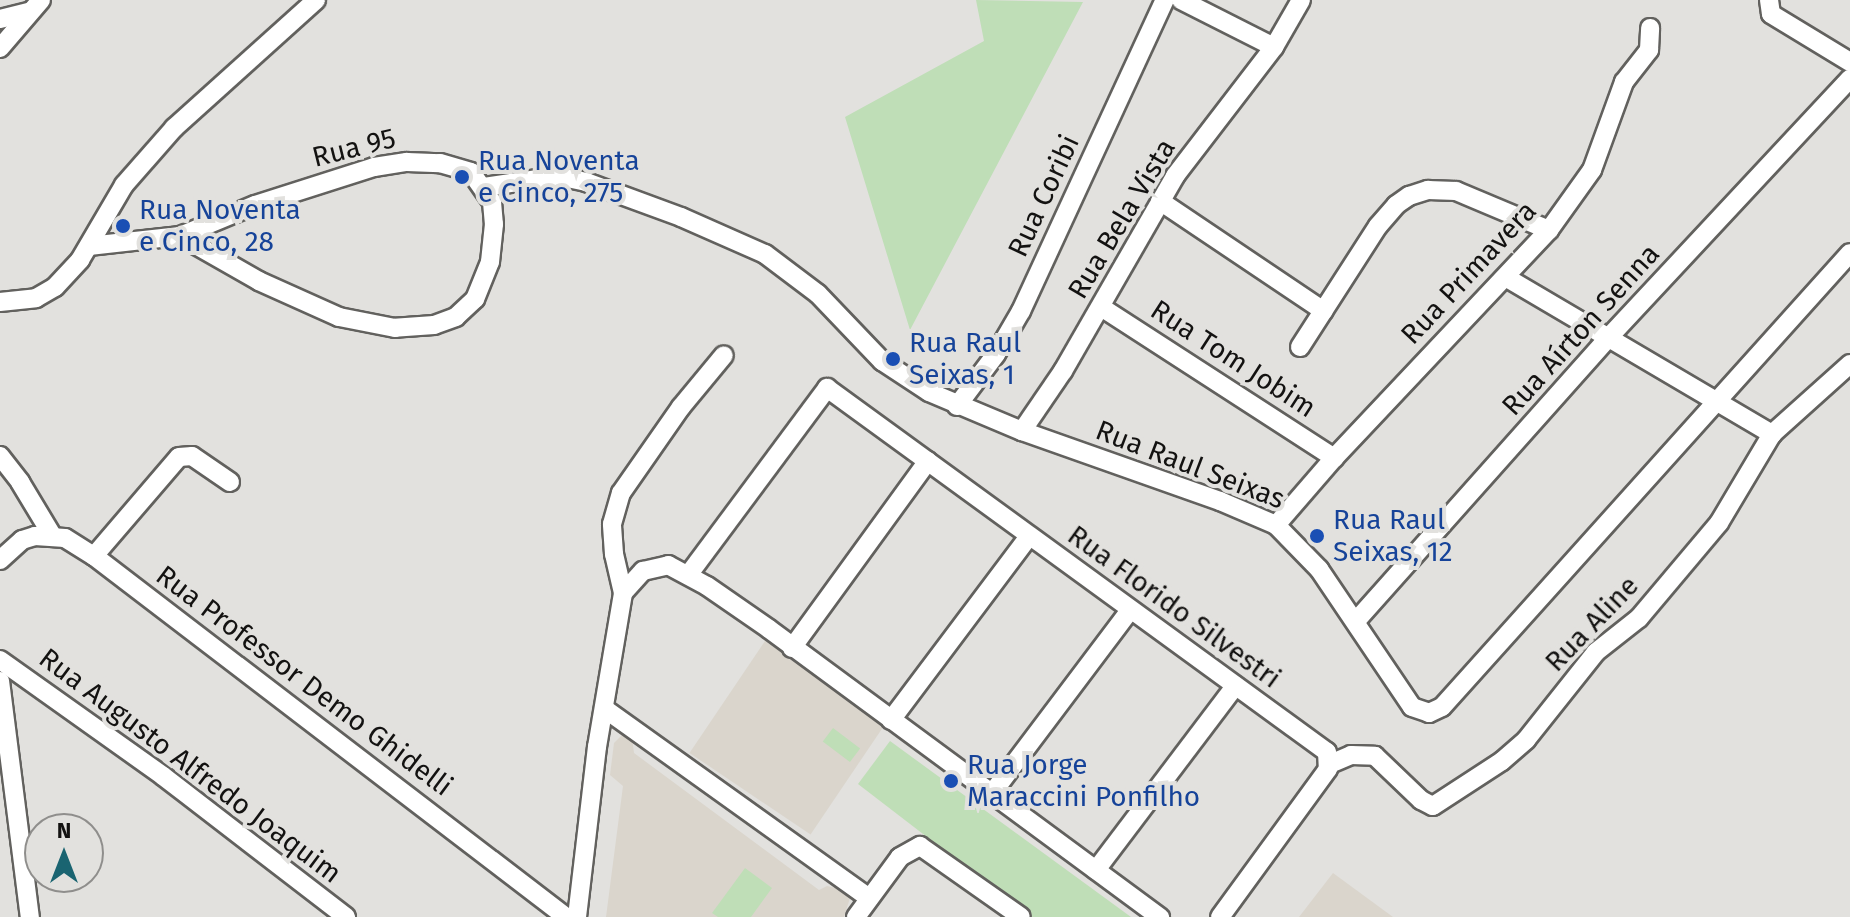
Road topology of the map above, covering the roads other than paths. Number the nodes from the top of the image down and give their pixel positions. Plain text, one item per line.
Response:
1 (316, 0) edge
2 (1165, 0) edge
3 (1181, 0) edge
4 (1301, 0) edge
5 (35, 6) edge
6 (1770, 7) edge
7 (0, 19) edge
8 (1650, 28) dead end
9 (1274, 47) junction
10 (0, 48) edge
11 (1850, 62) edge
12 (1850, 79) edge
13 (484, 187) junction
14 (1160, 201) junction
15 (1549, 230) junction
16 (180, 236) junction
17 (89, 246) junction
18 (1850, 253) edge
19 (1507, 278) junction
20 (0, 302) edge
21 (1101, 307) junction
22 (1324, 311) junction
23 (1609, 337) junction
24 (1300, 347) dead end
25 (724, 355) dead end
26 (1850, 364) edge
27 (1716, 403) junction
28 (957, 406) junction
29 (1022, 431) junction
30 (1772, 434) junction
31 (0, 456) edge
32 (1334, 458) junction
33 (928, 461) junction
34 (230, 482) dead end
35 (1276, 525) junction
36 (52, 535) junction
37 (1029, 536) junction
38 (94, 556) junction
39 (0, 560) edge
40 (689, 574) junction
41 (623, 593) junction
42 (1130, 610) junction
43 (1356, 621) junction
44 (792, 648) junction
45 (0, 660) edge
46 (0, 681) edge
47 (1235, 686) junction
48 (605, 709) junction
49 (891, 720) junction
50 (1330, 764) junction
51 (993, 792) junction
52 (1096, 870) junction
53 (869, 898) junction
54 (1015, 915) edge
55 (30, 917) edge
56 (346, 917) edge
57 (566, 917) edge
58 (577, 917) edge
59 (856, 917) edge
60 (1160, 917) edge
61 (1220, 917) edge

1 - 17 street
2 - 28 street, Rua Coribi
3 - 9 street
4 - 9 street, Rua Bela Vista
5 - 7 street
5 - 10 street
6 - 11 street
8 - 15 street, Rua Primavera
9 - 14 street, Rua Bela Vista
12 - 23 street, Rua Aírton Senna
13 - 16 street, Rua 95
13 - 16 street
13 - 28 street, Rua Raul Seixas
14 - 21 street, Rua Bela Vista
14 - 22 street
15 - 19 street, Rua Primavera
15 - 22 street
16 - 17 street, Rua 95
17 - 20 street
18 - 27 street, Rua Raul Seixas
19 - 23 street
19 - 32 street, Rua Primavera
21 - 29 street, Rua Bela Vista
21 - 32 street, Rua Tom Jobim
22 - 24 street
23 - 27 street
23 - 43 street, Rua Aírton Senna
25 - 41 street
26 - 30 street, Rua Aline
27 - 30 street
27 - 43 street, Rua Raul Seixas
28 - 29 street, Rua Raul Seixas
29 - 35 street, Rua Raul Seixas
30 - 50 street, Rua Aline
31 - 36 street
32 - 35 street, Rua Primavera
33 - 37 street, Rua Florido Silvestri
33 - 40 street, Rua Florido Silvestri
33 - 44 street
34 - 38 street
35 - 43 street, Rua Raul Seixas
36 - 38 street, Rua Professor Demo Ghidelli
36 - 39 street
37 - 42 street, Rua Florido Silvestri
37 - 49 street
38 - 57 street, Rua Professor Demo Ghidelli
40 - 41 street
40 - 44 street
41 - 48 street
42 - 47 street, Rua Florido Silvestri
42 - 51 street
44 - 49 street
45 - 56 street, Rua Augusto Alfredo Joaquim
46 - 55 street
47 - 50 street, Rua Florido Silvestri
47 - 52 street
48 - 53 street
48 - 58 street
49 - 51 street
50 - 61 street
51 - 52 street
52 - 60 street
53 - 54 street
53 - 59 street

